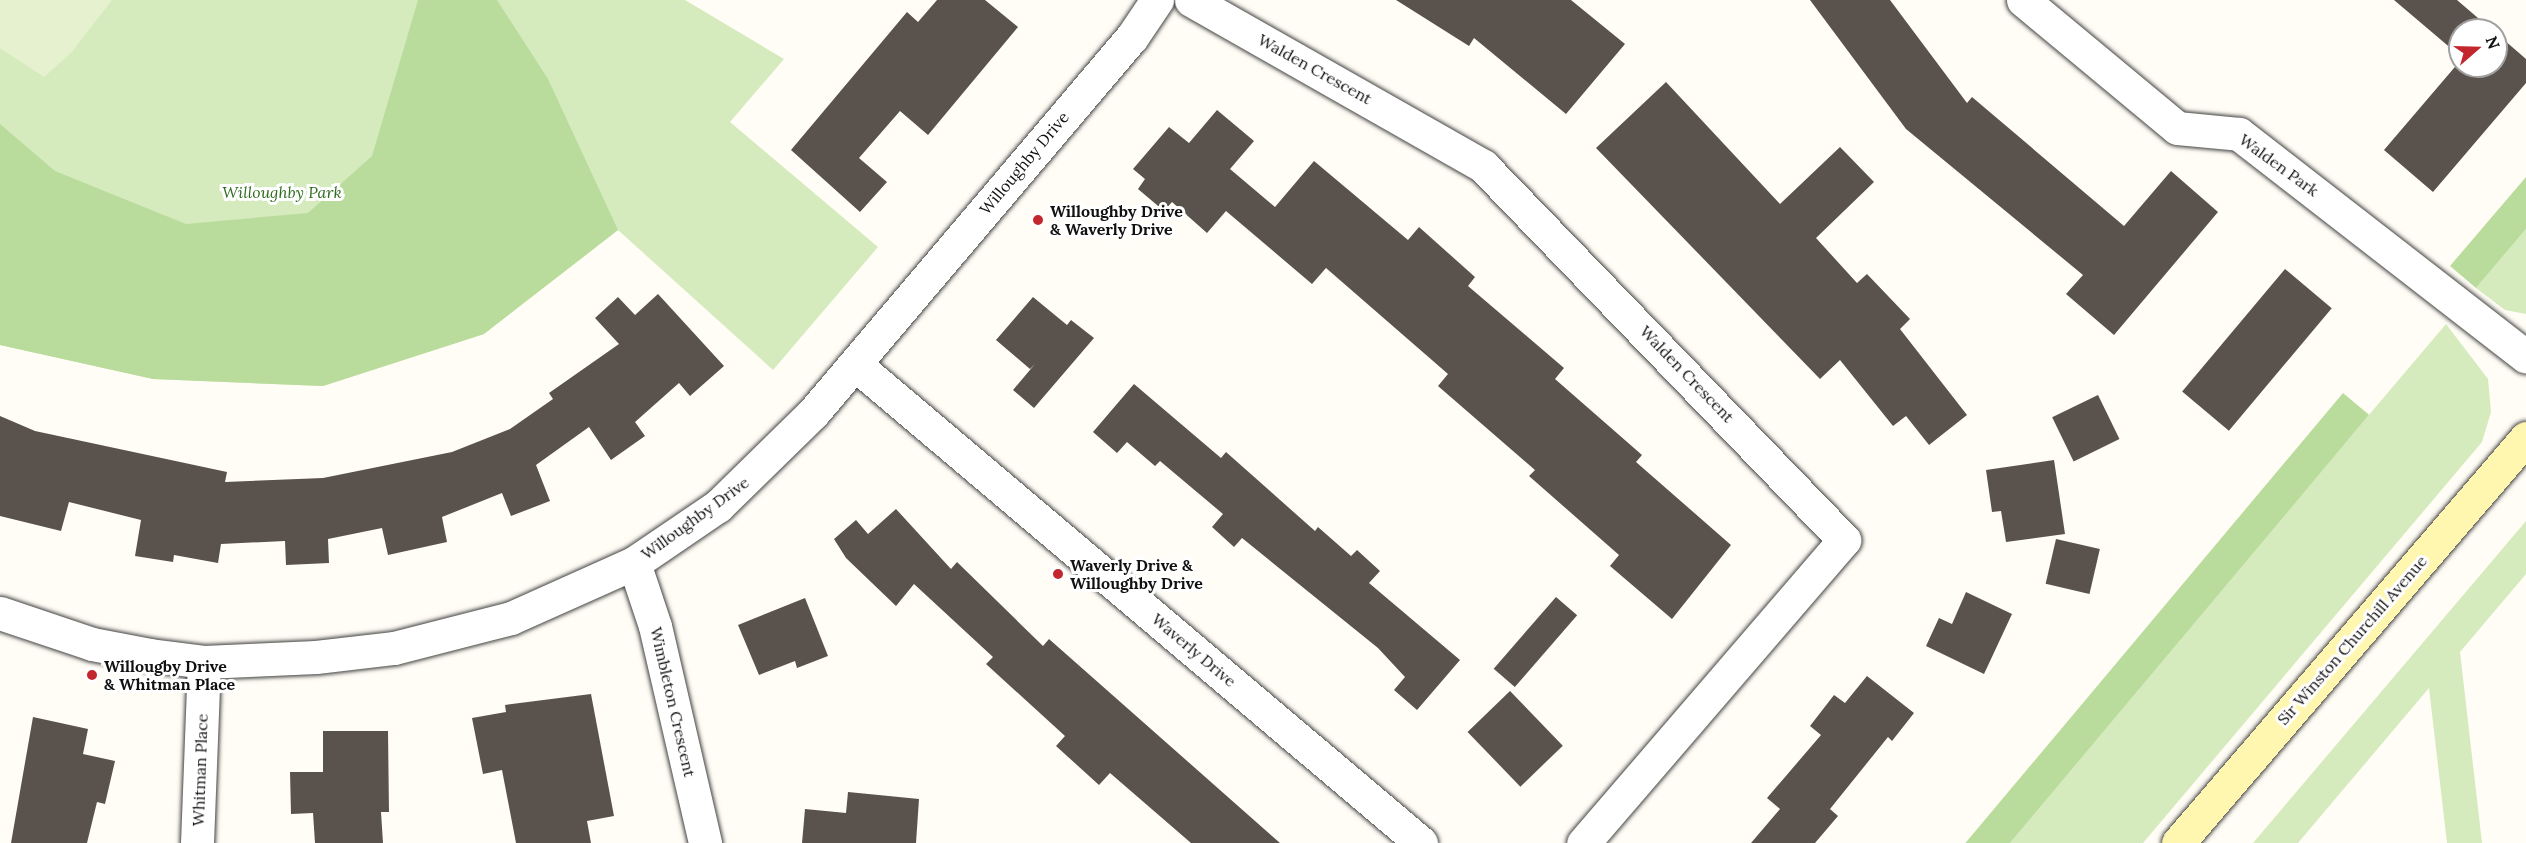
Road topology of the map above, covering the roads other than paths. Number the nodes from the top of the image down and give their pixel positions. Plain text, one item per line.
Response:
1 (1157, 0) edge
2 (1191, 0) edge
3 (2023, 0) edge
4 (2526, 357) edge
5 (856, 365) junction
6 (2526, 438) edge
7 (634, 563) junction
8 (0, 613) edge
9 (204, 662) junction
10 (197, 843) edge
11 (705, 843) edge
12 (1422, 843) edge
13 (1583, 843) edge
14 (2178, 843) edge

1 - 5 street, Willoughby Drive
2 - 13 street, Walden Crescent
3 - 4 street, Walden Park
5 - 7 street, Willoughby Drive
5 - 12 street, Waverly Drive
6 - 14 main road, Sir Winston Churchill Avenue
7 - 9 street, Willoughby Drive
7 - 11 street, Wimbleton Crescent
8 - 9 street, Willoughby Drive
9 - 10 street, Whitman Place

